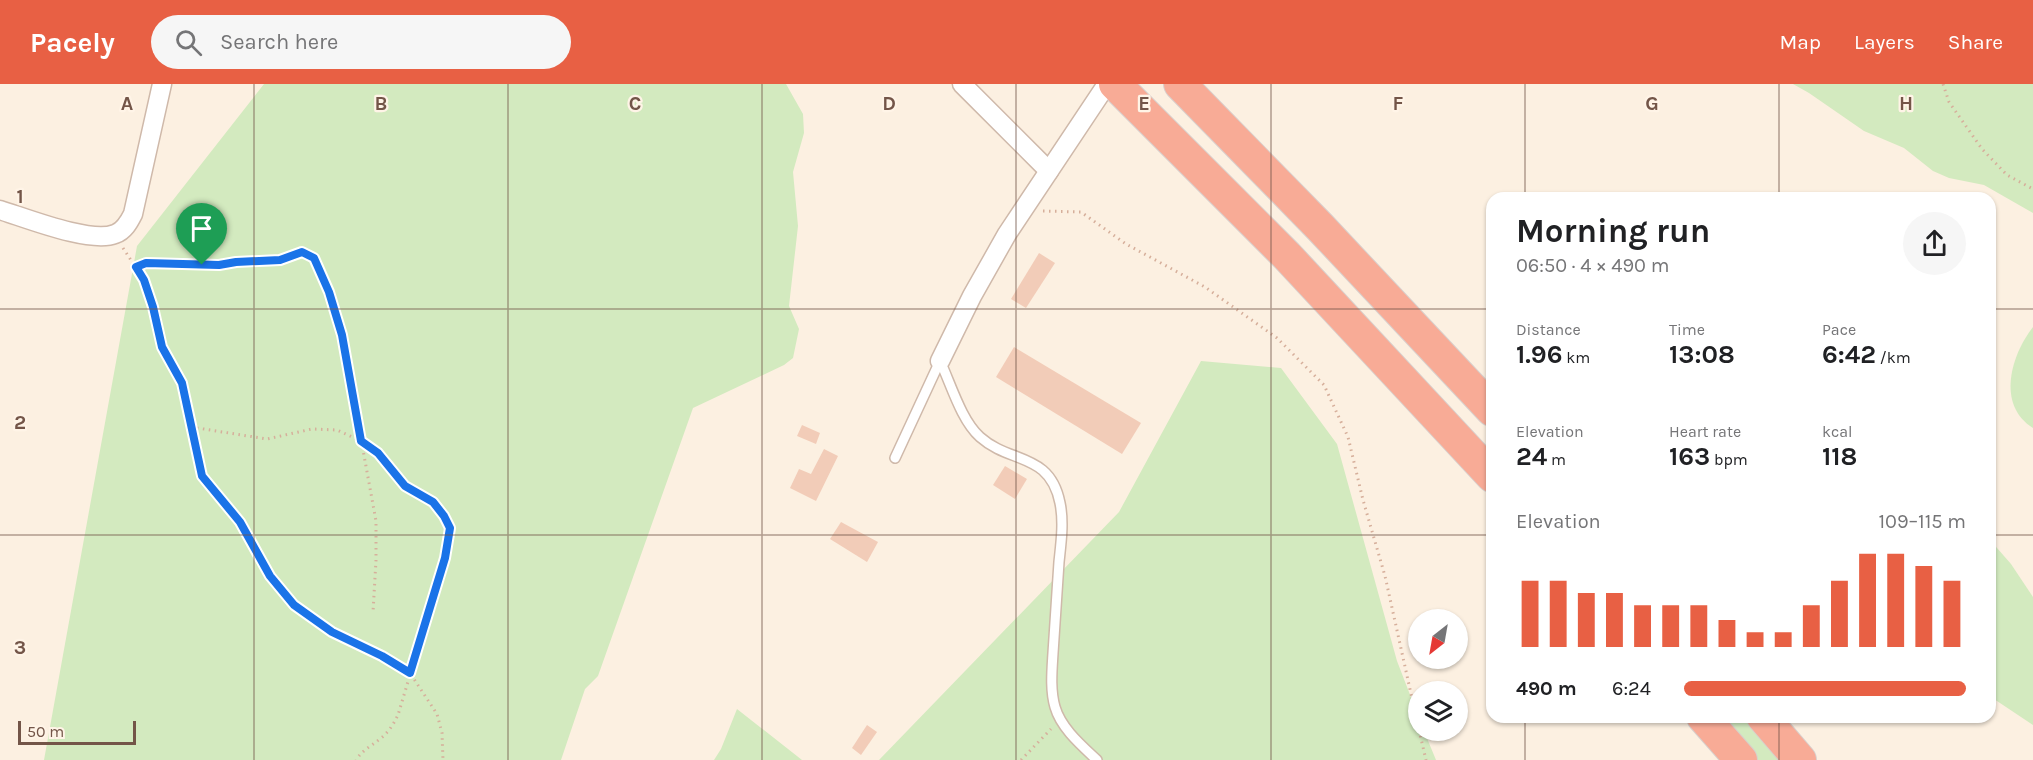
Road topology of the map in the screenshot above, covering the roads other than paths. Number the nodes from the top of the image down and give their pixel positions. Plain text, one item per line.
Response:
1 (162, 84) edge
2 (962, 84) edge
3 (1180, 84) edge
4 (1108, 86) edge
5 (1049, 171) junction
6 (9, 212) edge
7 (940, 361) junction
8 (1486, 404) edge
9 (895, 458) dead end
10 (1486, 470) edge
11 (1708, 723) edge
12 (1768, 723) edge
13 (1096, 760) edge
14 (1741, 760) edge
15 (1800, 760) edge

1 - 6 street
2 - 5 street
3 - 8 highway
4 - 5 street
4 - 10 highway
5 - 7 street
7 - 9 lane
7 - 13 lane
11 - 14 highway
12 - 15 highway

